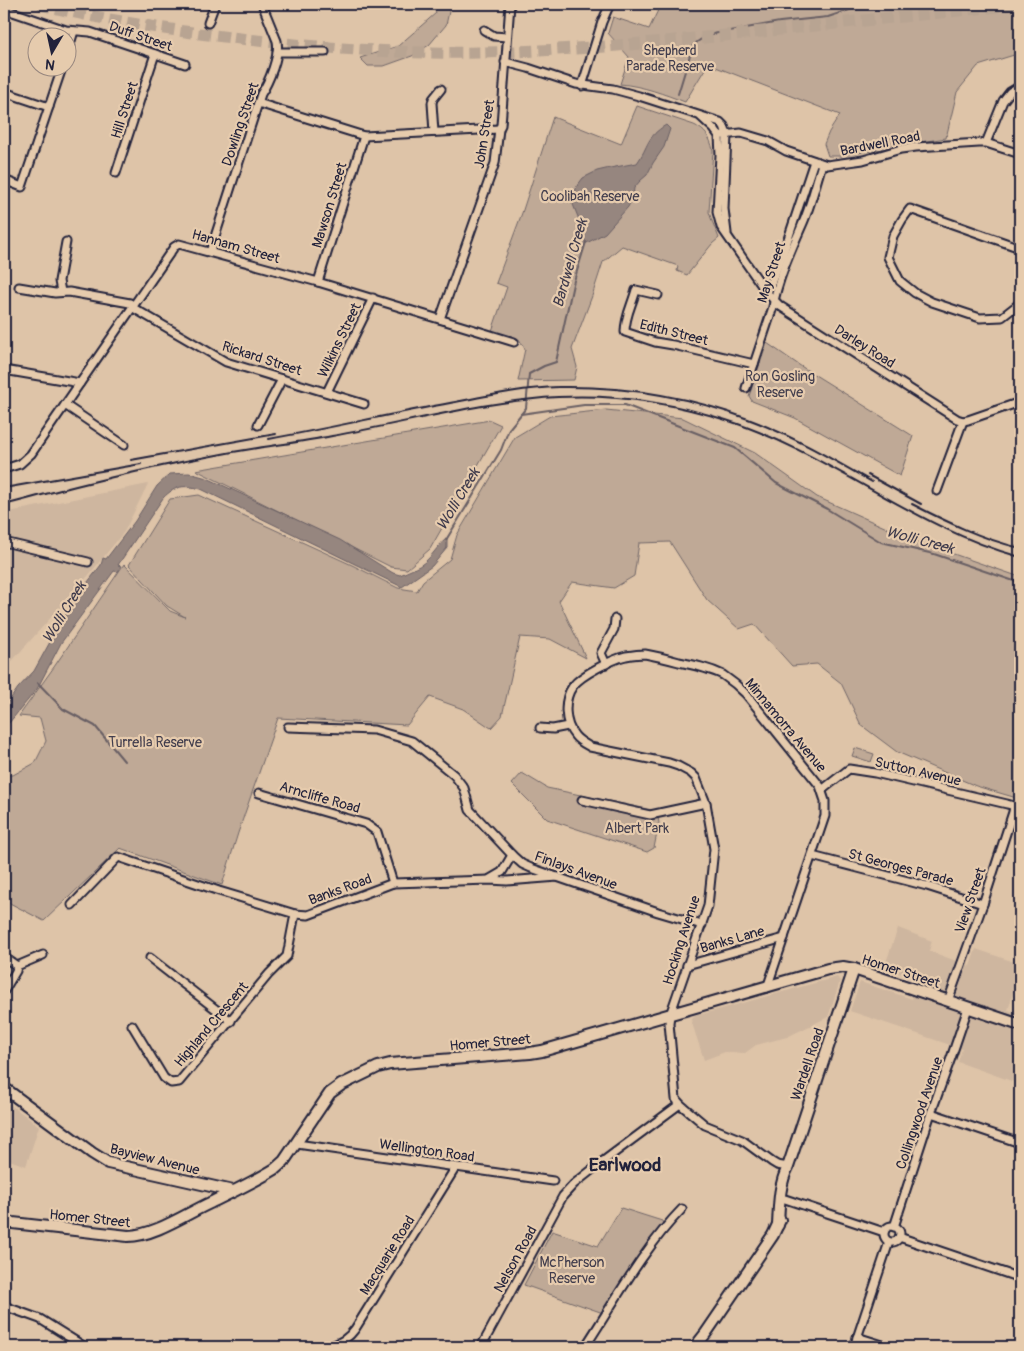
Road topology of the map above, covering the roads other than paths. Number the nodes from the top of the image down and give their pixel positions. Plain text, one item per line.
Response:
1 (215, 4) edge
2 (262, 4) edge
3 (510, 4) edge
4 (610, 4) edge
5 (4, 9) edge
6 (208, 23) dead end
7 (60, 28) edge
8 (484, 30) dead end
9 (78, 31) edge
10 (507, 37) junction
11 (277, 52) junction
12 (325, 52) dead end
13 (155, 54) junction
14 (505, 62) junction
15 (185, 64) dead end
16 (59, 78) edge
17 (582, 86) junction
18 (1020, 86) edge
19 (441, 89) dead end
20 (4, 92) edge
21 (258, 103) junction
22 (49, 107) junction
23 (701, 117) junction
24 (499, 129) junction
25 (434, 132) junction
26 (727, 135) junction
27 (364, 136) junction
28 (719, 136) junction
29 (986, 143) junction
30 (1020, 154) edge
31 (814, 161) junction
32 (822, 164) junction
33 (116, 173) dead end
34 (4, 180) edge
35 (727, 234) junction
36 (66, 242) dead end
37 (1020, 248) edge
38 (210, 252) junction
39 (318, 282) junction
40 (20, 287) dead end
41 (61, 292) junction
42 (767, 293) junction
43 (658, 295) dead end
44 (373, 298) junction
45 (774, 301) junction
46 (1020, 303) edge
47 (133, 307) junction
48 (440, 319) junction
49 (514, 342) dead end
50 (754, 364) junction
51 (4, 370) edge
52 (282, 378) junction
53 (80, 383) junction
54 (746, 388) dead end
55 (327, 392) junction
56 (1020, 402) edge
57 (364, 404) dead end
58 (65, 405) junction
59 (963, 421) junction
60 (258, 425) dead end
61 (124, 445) dead end
62 (4, 469) edge
63 (937, 490) dead end
64 (4, 542) edge
65 (88, 562) dead end
66 (615, 619) dead end
67 (606, 664) junction
68 (568, 726) junction
69 (288, 727) dead end
70 (540, 728) dead end
71 (822, 790) junction
72 (259, 793) dead end
73 (582, 800) dead end
74 (706, 803) junction
75 (1014, 806) joint
76 (512, 855) junction
77 (812, 856) junction
78 (558, 877) junction
79 (490, 880) junction
80 (393, 883) junction
81 (983, 904) junction
82 (72, 905) dead end
83 (295, 914) junction
84 (702, 925) junction
85 (784, 938) junction
86 (43, 955) dead end
87 (4, 957) edge
88 (150, 958) dead end
89 (687, 965) junction
90 (17, 966) junction
91 (854, 969) junction
92 (767, 988) junction
93 (4, 991) edge
94 (948, 1001) junction
95 (968, 1008) junction
96 (670, 1014) junction
97 (231, 1021) junction
98 (132, 1025) dead end
99 (1020, 1025) edge
100 (4, 1088) edge
101 (680, 1104) junction
102 (930, 1113) junction
103 (1020, 1143) edge
104 (297, 1144) junction
105 (456, 1167) junction
106 (788, 1167) junction
107 (553, 1181) dead end
108 (200, 1184) junction
109 (233, 1192) junction
110 (785, 1199) junction
111 (204, 1206) junction
112 (682, 1209) dead end
113 (4, 1222) edge
114 (778, 1225) junction
115 (894, 1227) junction
116 (884, 1232) junction
117 (899, 1237) junction
118 (889, 1242) junction
119 (1020, 1278) edge
120 (4, 1306) edge
121 (857, 1337) junction
122 (85, 1347) edge
123 (330, 1347) edge
124 (481, 1347) edge
125 (585, 1347) edge
126 (695, 1347) edge
127 (854, 1347) edge
128 (889, 1347) edge

1 - 6 street
2 - 11 street, Dowling Street
3 - 10 street, John Street
4 - 17 street
5 - 7 street, Duff Street
8 - 10 street
9 - 13 street, Duff Street
10 - 14 street, John Street
11 - 12 street
11 - 21 street, Dowling Street
13 - 15 street, Duff Street
13 - 33 street, Hill Street
14 - 17 street
14 - 24 street, John Street
16 - 22 street
17 - 23 street
18 - 29 street
19 - 25 street
20 - 22 street
21 - 27 street
21 - 38 street, Dowling Street
22 - 34 street
23 - 26 street
23 - 28 street
24 - 25 street
24 - 48 street, John Street
25 - 27 street
26 - 28 street, Bardwell Road
26 - 31 street, Bardwell Road
26 - 35 street, Darley Road
27 - 39 street, Mawson Street
28 - 35 street, Darley Road
29 - 30 street, Bardwell Road
29 - 32 street, Bardwell Road
31 - 32 street, Bardwell Road
31 - 42 street, May Street
32 - 45 street, May Street
35 - 42 street, Darley Road
36 - 41 street
37 - 46 street
38 - 39 street, Hannam Street
38 - 47 street, Hannam Street
39 - 44 street, Hannam Street
40 - 41 street, Rickard Street
41 - 47 street, Rickard Street
42 - 45 street, Darley Road
43 - 50 street, Edith Street
44 - 48 street, Hannam Street
44 - 55 street, Wilkins Street
45 - 50 street, May Street
45 - 59 street, Darley Road
47 - 52 street, Rickard Street
47 - 53 street, Hannam Street
48 - 49 street, Hannam Street
50 - 54 street, May Street
51 - 53 street
52 - 55 street, Rickard Street
52 - 60 street
53 - 58 street, Hannam Street
55 - 57 street, Rickard Street
56 - 59 street
58 - 61 street
58 - 62 street, Hannam Street
59 - 63 street
64 - 65 street
66 - 67 street
67 - 68 street, Minnamorra Avenue
67 - 71 street, Minnamorra Avenue
68 - 70 street
68 - 74 street, Hocking Avenue
69 - 76 street, Finlays Avenue
71 - 75 street, Sutton Avenue
71 - 77 street, Minnamorra Avenue
72 - 80 street, Arncliffe Road
73 - 74 street
74 - 84 street, Hocking Avenue
75 - 81 street, View Street
76 - 78 street, Finlays Avenue
76 - 79 street
77 - 81 street, St Georges Parade
77 - 85 street, Minnamorra Avenue
78 - 79 street, Banks Road
78 - 84 street, Finlays Avenue
79 - 80 street, Banks Road
80 - 83 street, Banks Road
81 - 94 street, View Street
82 - 83 street, Banks Road
83 - 97 street, Highland Crescent
84 - 89 street, Hocking Avenue
85 - 89 street, Banks Lane
85 - 92 street, Minnamorra Avenue
86 - 90 street
87 - 90 street
88 - 97 street
89 - 96 street, Hocking Avenue
90 - 93 street
91 - 92 main road, Homer Street
91 - 94 main road, Homer Street
91 - 106 main road, Wardell Road
92 - 96 main road, Homer Street
94 - 95 main road, Homer Street
95 - 99 main road, Homer Street
95 - 102 street, Collingwood Avenue
96 - 101 street
96 - 104 main road, Homer Street
97 - 98 street, Highland Crescent
100 - 108 main road, Bayview Avenue
101 - 106 street
101 - 124 street, Nelson Road
102 - 103 street
102 - 115 street, Collingwood Avenue
104 - 105 street, Wellington Road
104 - 109 main road, Homer Street
105 - 107 street, Wellington Road
105 - 123 street, Macquarie Road
106 - 110 main road, Wardell Road
106 - 114 main road, Wardell Road
108 - 109 main road, Bayview Avenue
108 - 111 main road
109 - 111 main road, Homer Street
110 - 114 main road, Wardell Road
110 - 116 street
111 - 113 main road, Homer Street
112 - 125 street
114 - 126 main road, Wardell Road
115 - 116 street
115 - 117 street
116 - 118 street
117 - 118 street
117 - 119 street
118 - 121 street
120 - 122 street
121 - 127 street
121 - 128 street

